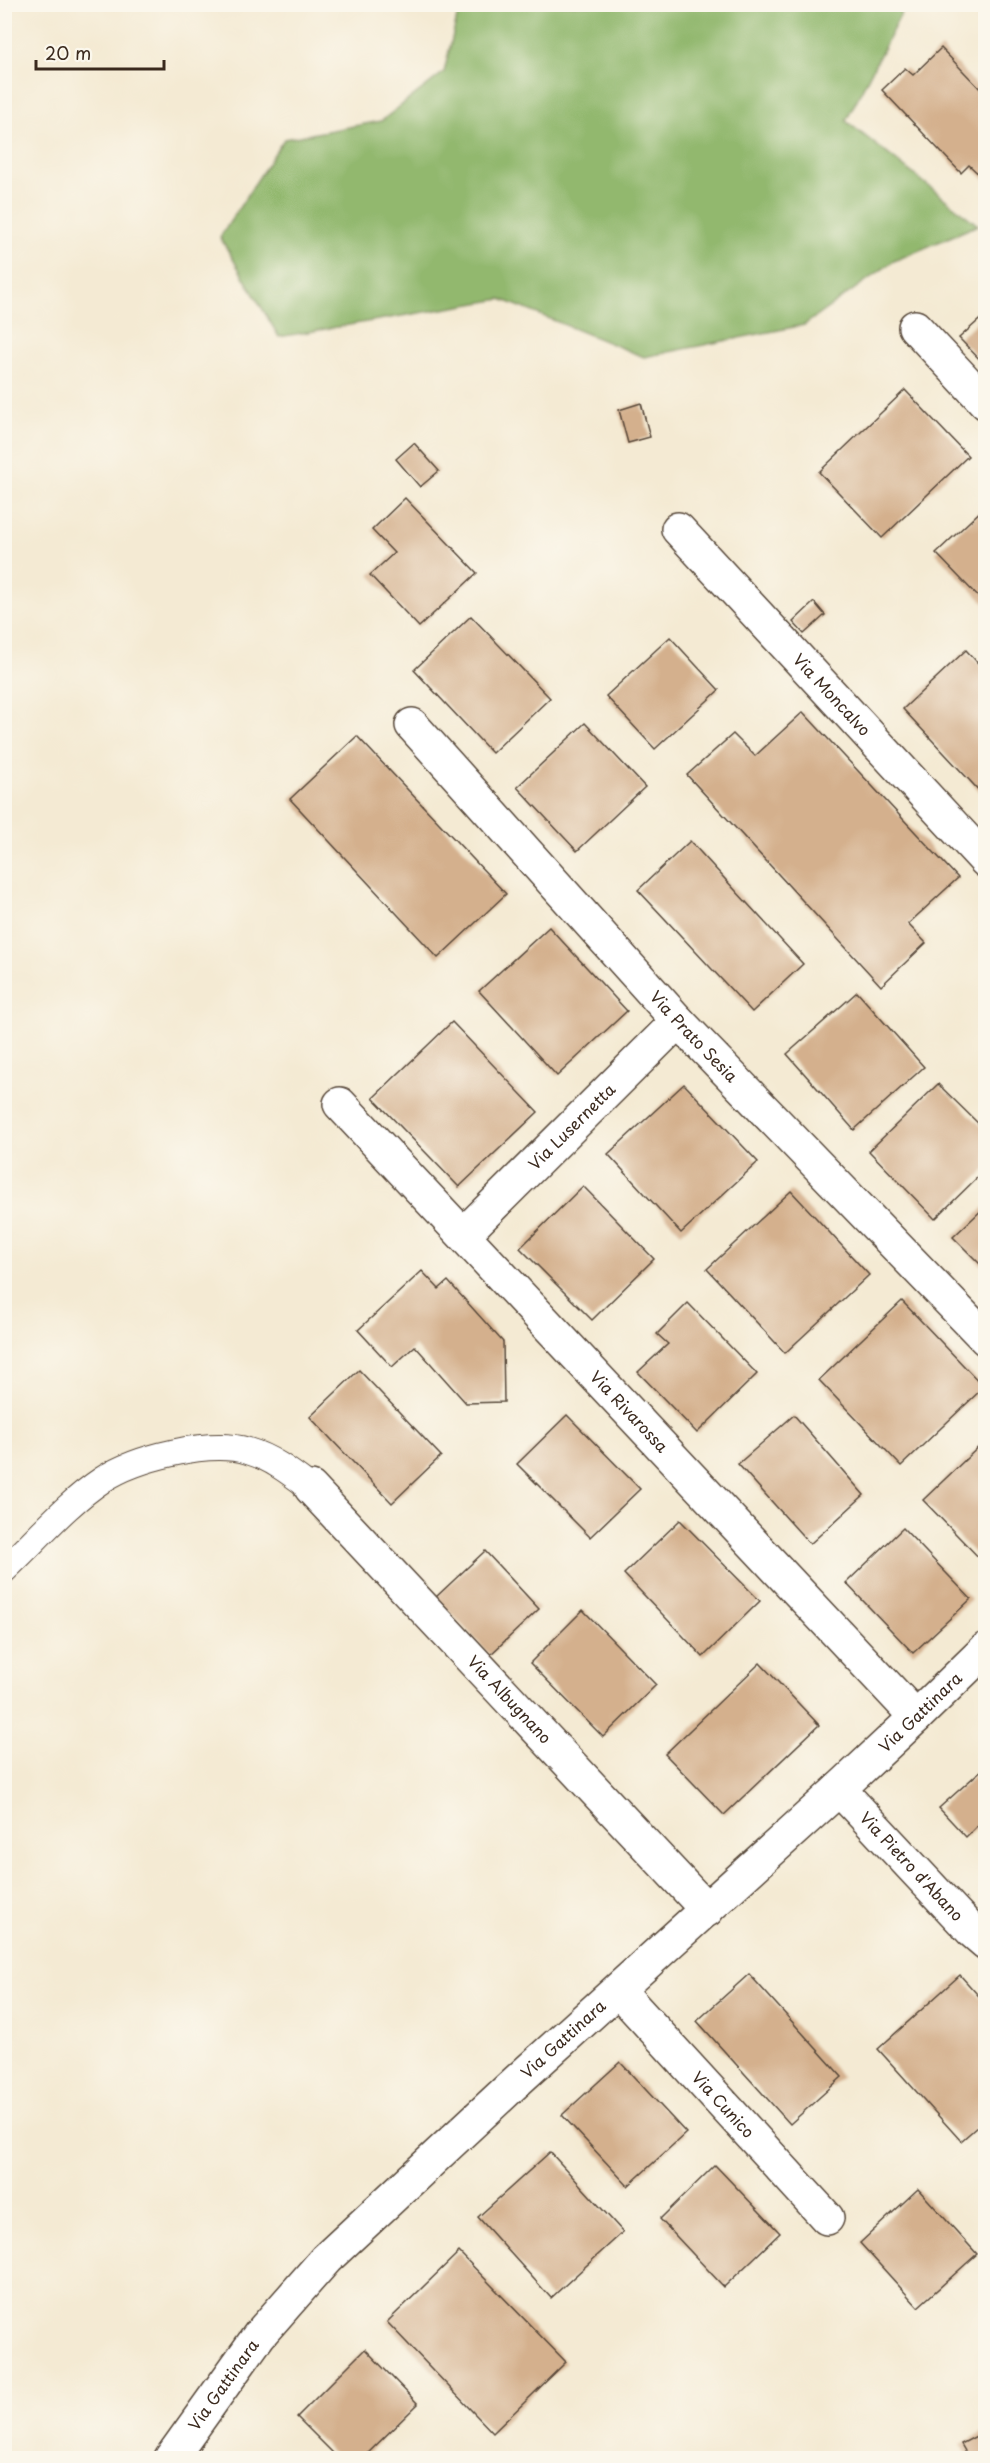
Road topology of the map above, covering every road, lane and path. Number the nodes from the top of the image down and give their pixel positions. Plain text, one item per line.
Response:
1 (915, 327) dead end
2 (986, 403) edge
3 (678, 529) dead end
4 (412, 725) dead end
5 (986, 861) edge
6 (678, 1021) junction
7 (340, 1104) dead end
8 (464, 1234) junction
9 (986, 1339) edge
10 (311, 1488) joint
11 (4, 1570) edge
12 (986, 1649) edge
13 (916, 1717) junction
14 (839, 1789) junction
15 (707, 1910) junction
16 (986, 1942) edge
17 (619, 1991) junction
18 (827, 2218) dead end
19 (171, 2458) edge

1 - 2 street
3 - 5 street, Via Moncalvo
4 - 6 street, Via Prato Sesia
6 - 8 street, Via Lusernetta
6 - 9 street, Via Prato Sesia
7 - 8 street, Via Rivarossa
8 - 13 street, Via Rivarossa
10 - 11 lane
10 - 15 street, Via Albugnano
12 - 13 street, Via Gattinara
13 - 14 street, Via Gattinara
14 - 15 street, Via Gattinara
14 - 16 street, Via Pietro d'Abano
15 - 17 street, Via Gattinara
17 - 18 street, Via Cunico
17 - 19 street, Via Gattinara

